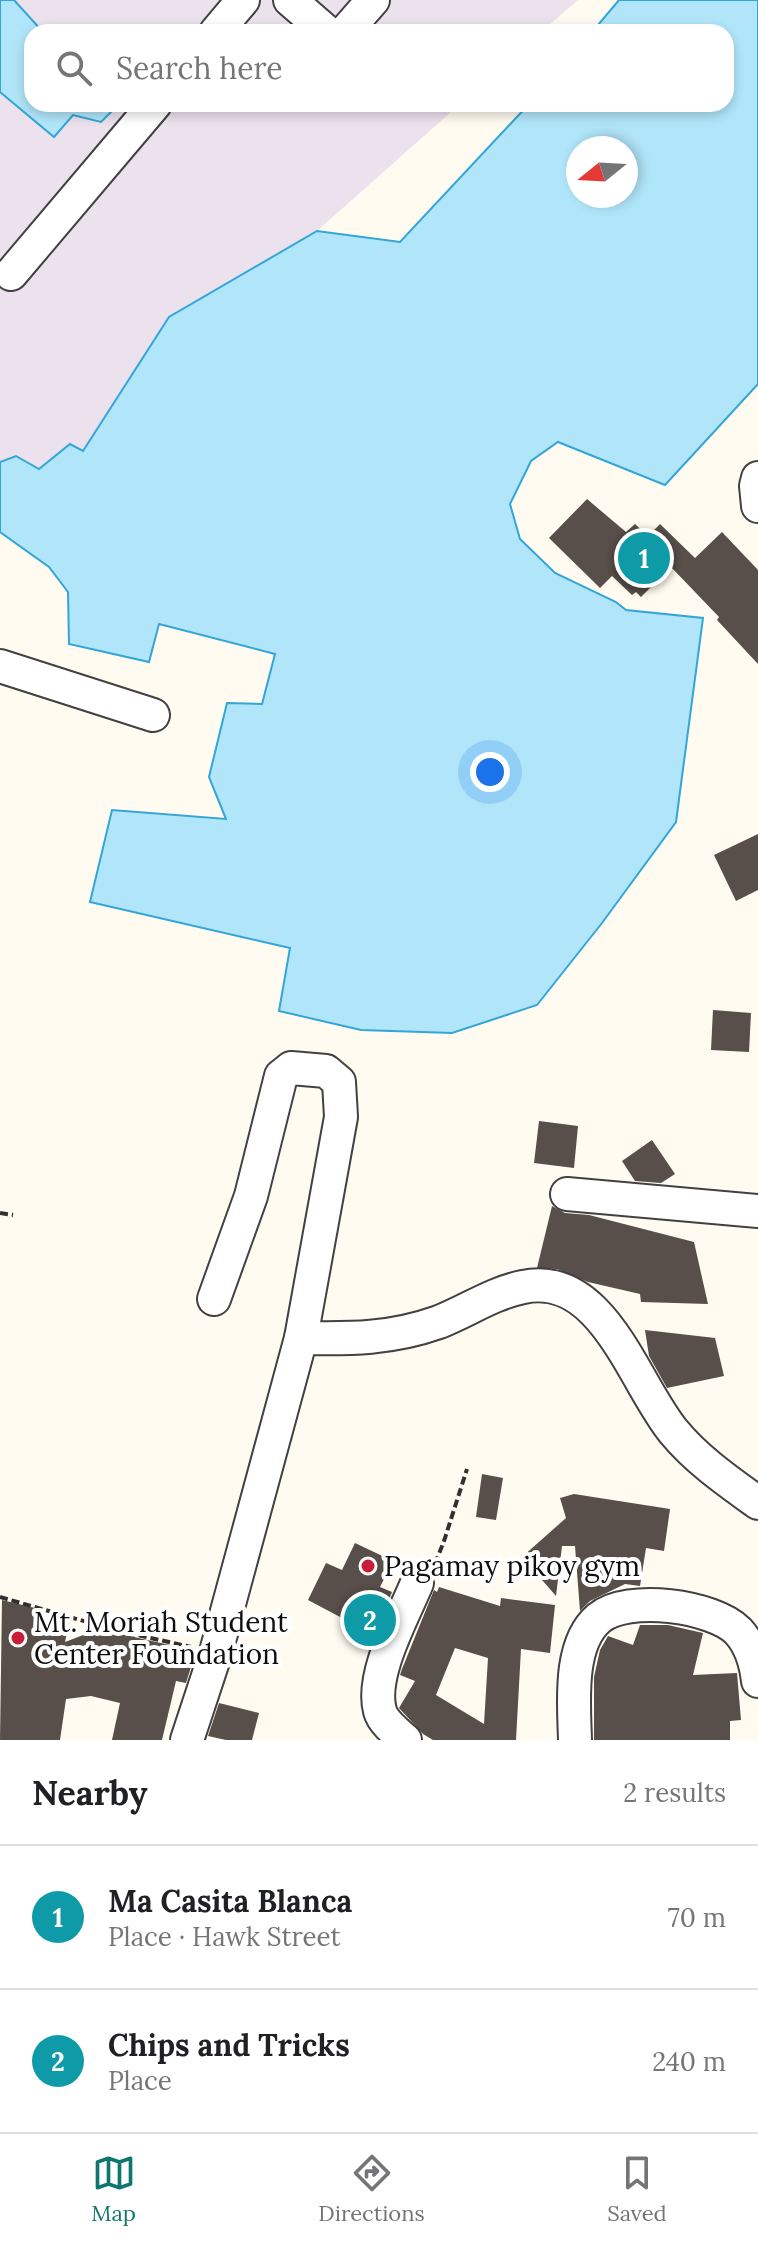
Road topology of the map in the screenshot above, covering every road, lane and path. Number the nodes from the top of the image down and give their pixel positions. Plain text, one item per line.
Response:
1 (243, 0) edge
2 (290, 0) edge
3 (373, 0) edge
4 (223, 24) edge
5 (318, 24) edge
6 (352, 24) edge
7 (148, 112) edge
8 (11, 274) dead end
9 (758, 478) edge
10 (758, 506) edge
11 (0, 666) edge
12 (153, 715) dead end
13 (567, 1194) dead end
14 (758, 1211) edge
15 (0, 1213) edge
16 (13, 1215) dead end
17 (214, 1299) dead end
18 (301, 1338) junction
19 (467, 1469) dead end
20 (758, 1503) edge
21 (417, 1583) joint
22 (0, 1597) edge
23 (216, 1652) junction
24 (758, 1681) edge
25 (187, 1740) edge
26 (405, 1740) edge
27 (575, 1740) edge

1 - 4 street
2 - 5 street
3 - 6 street
7 - 8 street
9 - 10 street
11 - 12 street
13 - 14 street
15 - 16 path
17 - 18 street
18 - 20 street
18 - 23 street
19 - 21 path
21 - 26 street
22 - 23 path
23 - 25 street
24 - 27 street

